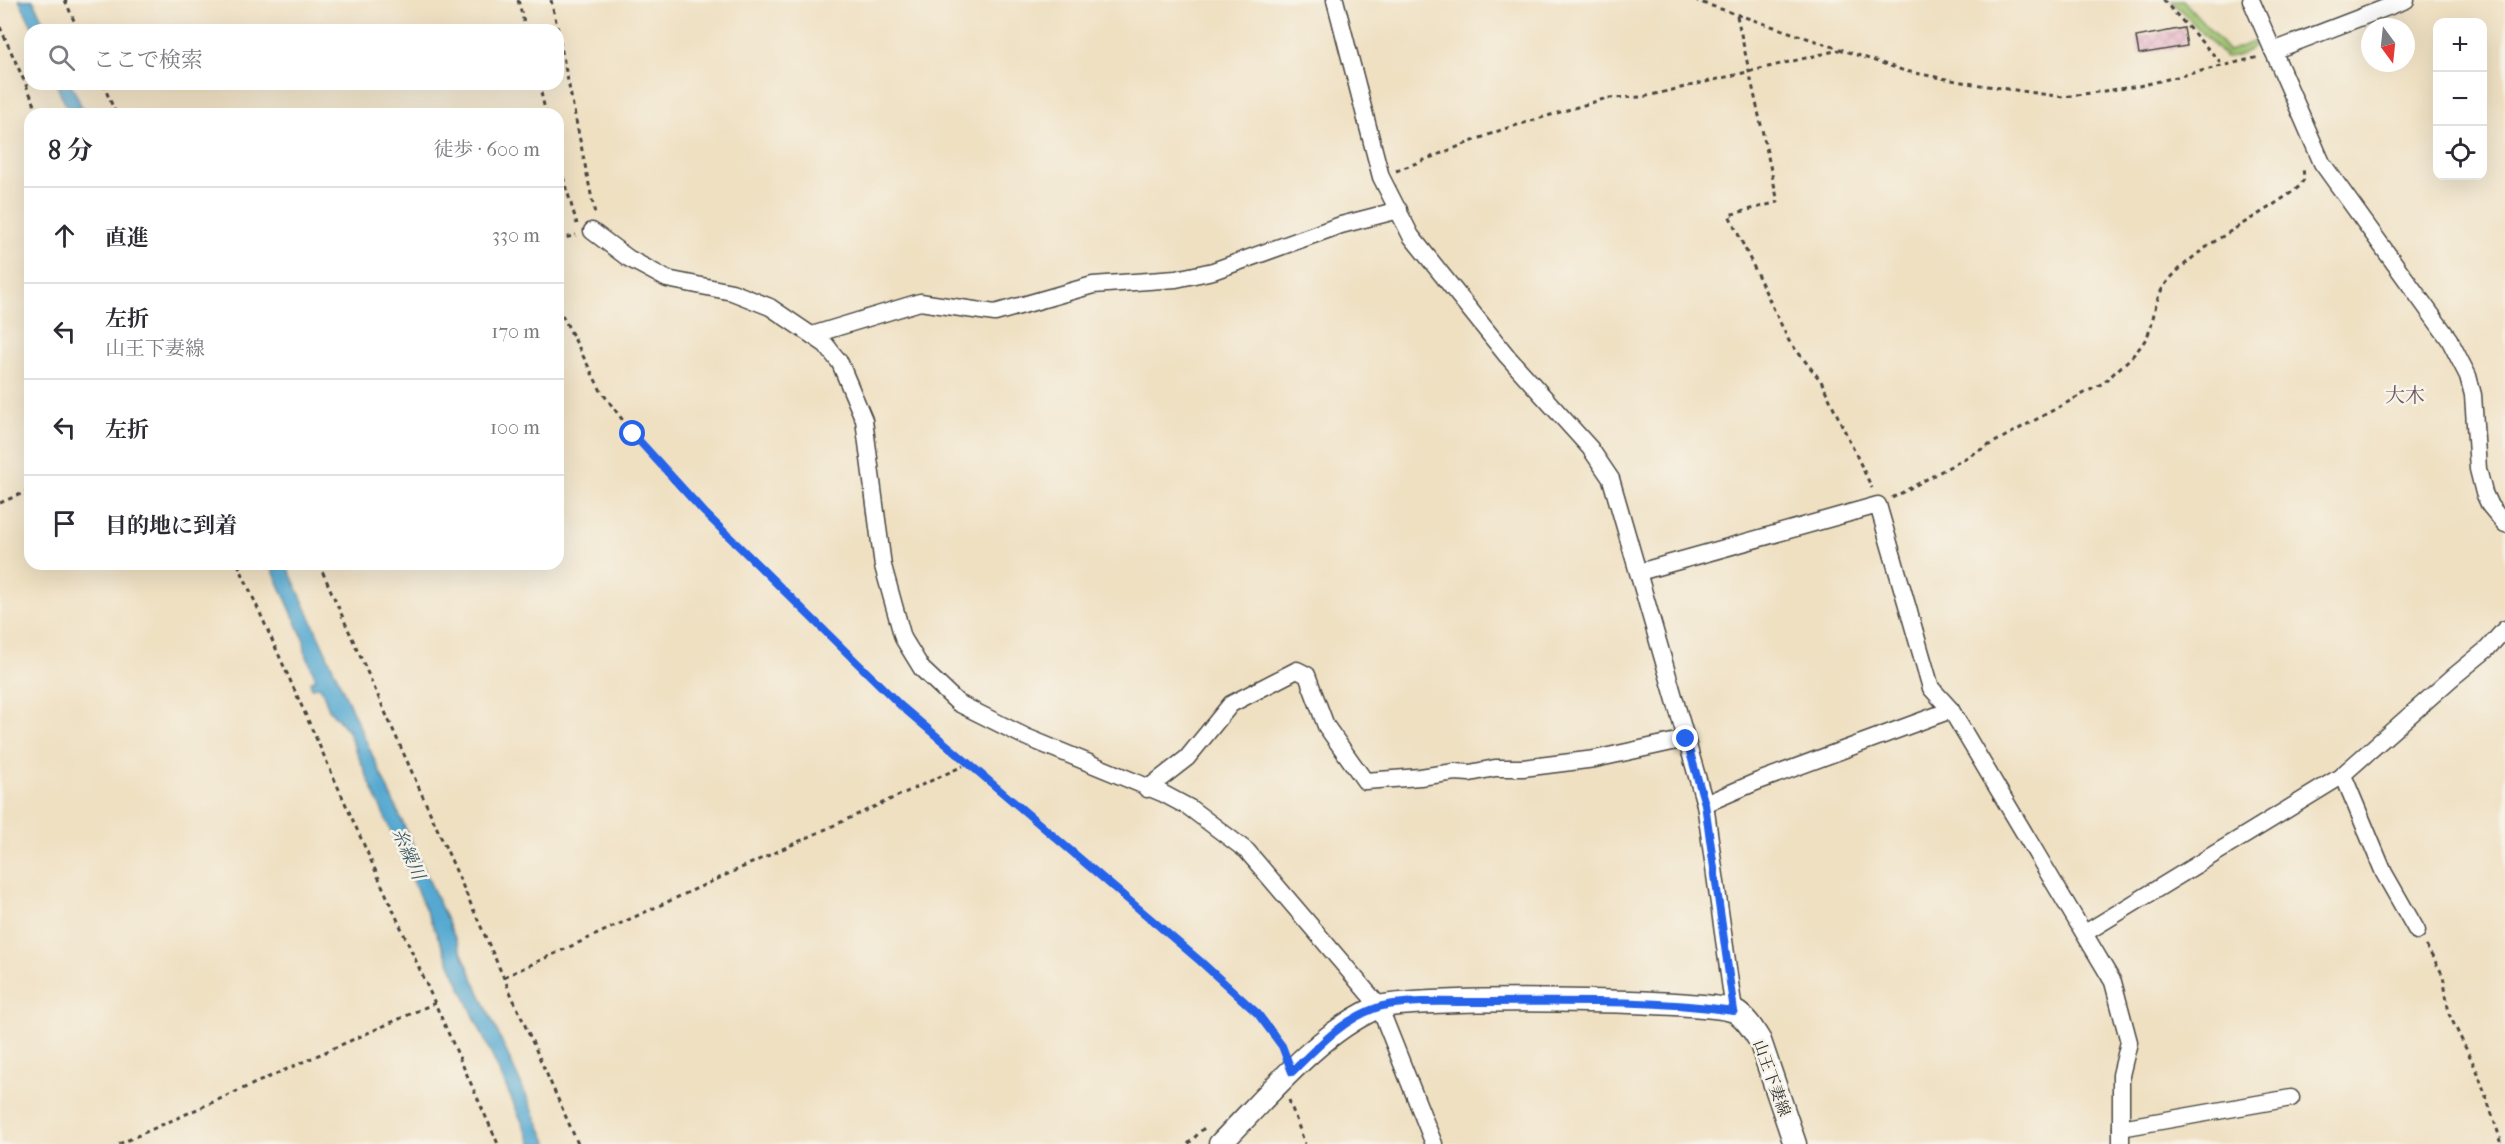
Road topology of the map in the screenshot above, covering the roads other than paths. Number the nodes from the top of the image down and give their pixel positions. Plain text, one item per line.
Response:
1 (1335, 0) edge
2 (2250, 0) edge
3 (2406, 0) edge
4 (2266, 54) junction
5 (1399, 210) junction
6 (592, 231) road end
7 (812, 334) junction
8 (2505, 524) edge
9 (1639, 572) junction
10 (2505, 629) edge
11 (1951, 710) junction
12 (1686, 739) junction
13 (2340, 777) junction
14 (1146, 789) junction
15 (1705, 804) junction
16 (2417, 931) road end
17 (2085, 933) junction
18 (1379, 1006) junction
19 (1734, 1011) junction
20 (2291, 1098) dead end
21 (2121, 1136) edge
22 (1220, 1144) edge
23 (1434, 1144) edge
24 (1795, 1144) edge

1 - 5 street
2 - 4 street
3 - 4 street
4 - 8 street
5 - 7 street
5 - 9 street
6 - 7 street
7 - 14 street
9 - 11 street
9 - 12 street
10 - 13 street
11 - 15 street
11 - 17 street
12 - 14 street
12 - 15 street
13 - 16 street
13 - 17 street
14 - 18 street
15 - 19 street
17 - 21 street
18 - 19 main road
18 - 22 main road
18 - 23 street
19 - 24 main road, 山王下妻線
20 - 21 street

